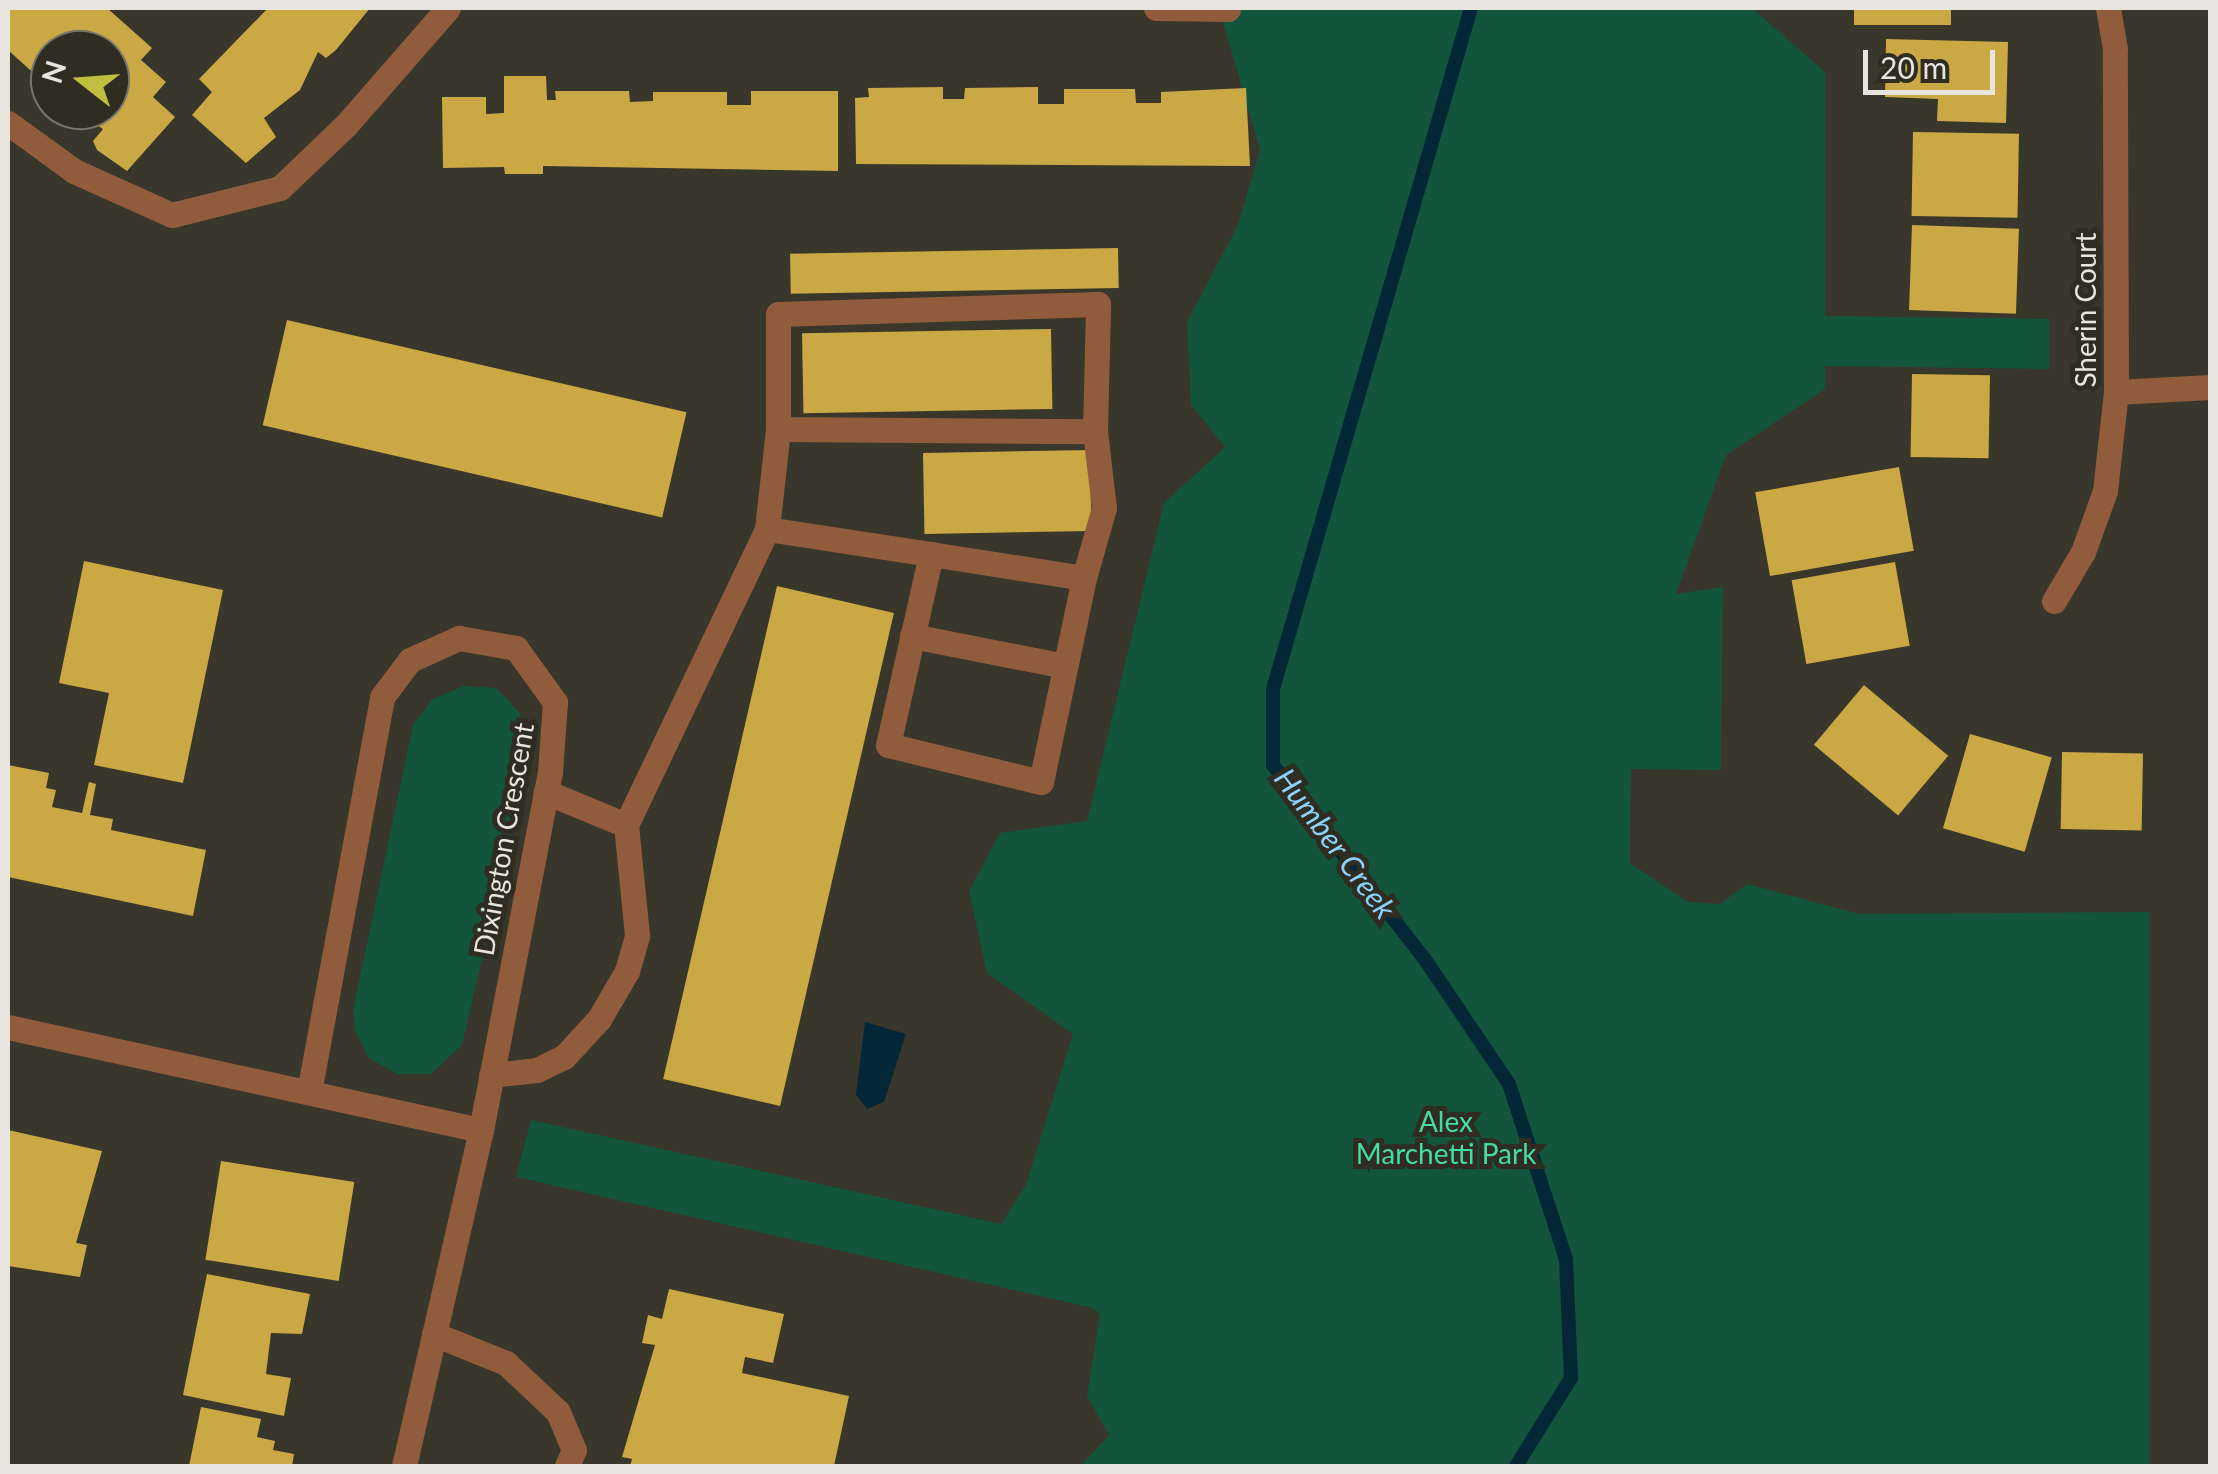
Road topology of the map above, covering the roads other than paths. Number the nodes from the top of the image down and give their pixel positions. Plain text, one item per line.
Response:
1 (448, 8) edge
2 (1156, 8) edge
3 (2108, 8) edge
4 (1228, 9) edge
5 (8, 123) edge
6 (2210, 387) edge
7 (2116, 392) junction
8 (778, 429) junction
9 (1094, 432) junction
10 (768, 529) junction
11 (931, 554) junction
12 (1084, 578) junction
13 (2054, 601) dead end
14 (912, 636) junction
15 (1065, 666) junction
16 (546, 792) junction
17 (626, 825) junction
18 (8, 1027) edge
19 (491, 1075) junction
20 (310, 1092) junction
21 (480, 1130) junction
22 (434, 1334) junction
23 (404, 1466) edge
24 (567, 1466) edge

1 - 5 street
2 - 4 street
3 - 7 street, Sherin Court
6 - 7 street
7 - 13 street, Sherin Court
8 - 9 street
8 - 9 street
8 - 10 street
9 - 12 street
10 - 11 street
10 - 17 street
11 - 12 street
11 - 14 street
12 - 15 street
14 - 15 street
14 - 15 street
16 - 17 street
16 - 19 street, Dixington Crescent
16 - 20 street, Dixington Crescent
17 - 19 street
18 - 20 street
19 - 21 street, Dixington Crescent
20 - 21 street
21 - 22 street, Dixington Crescent
22 - 23 street, Dixington Crescent
22 - 24 street

